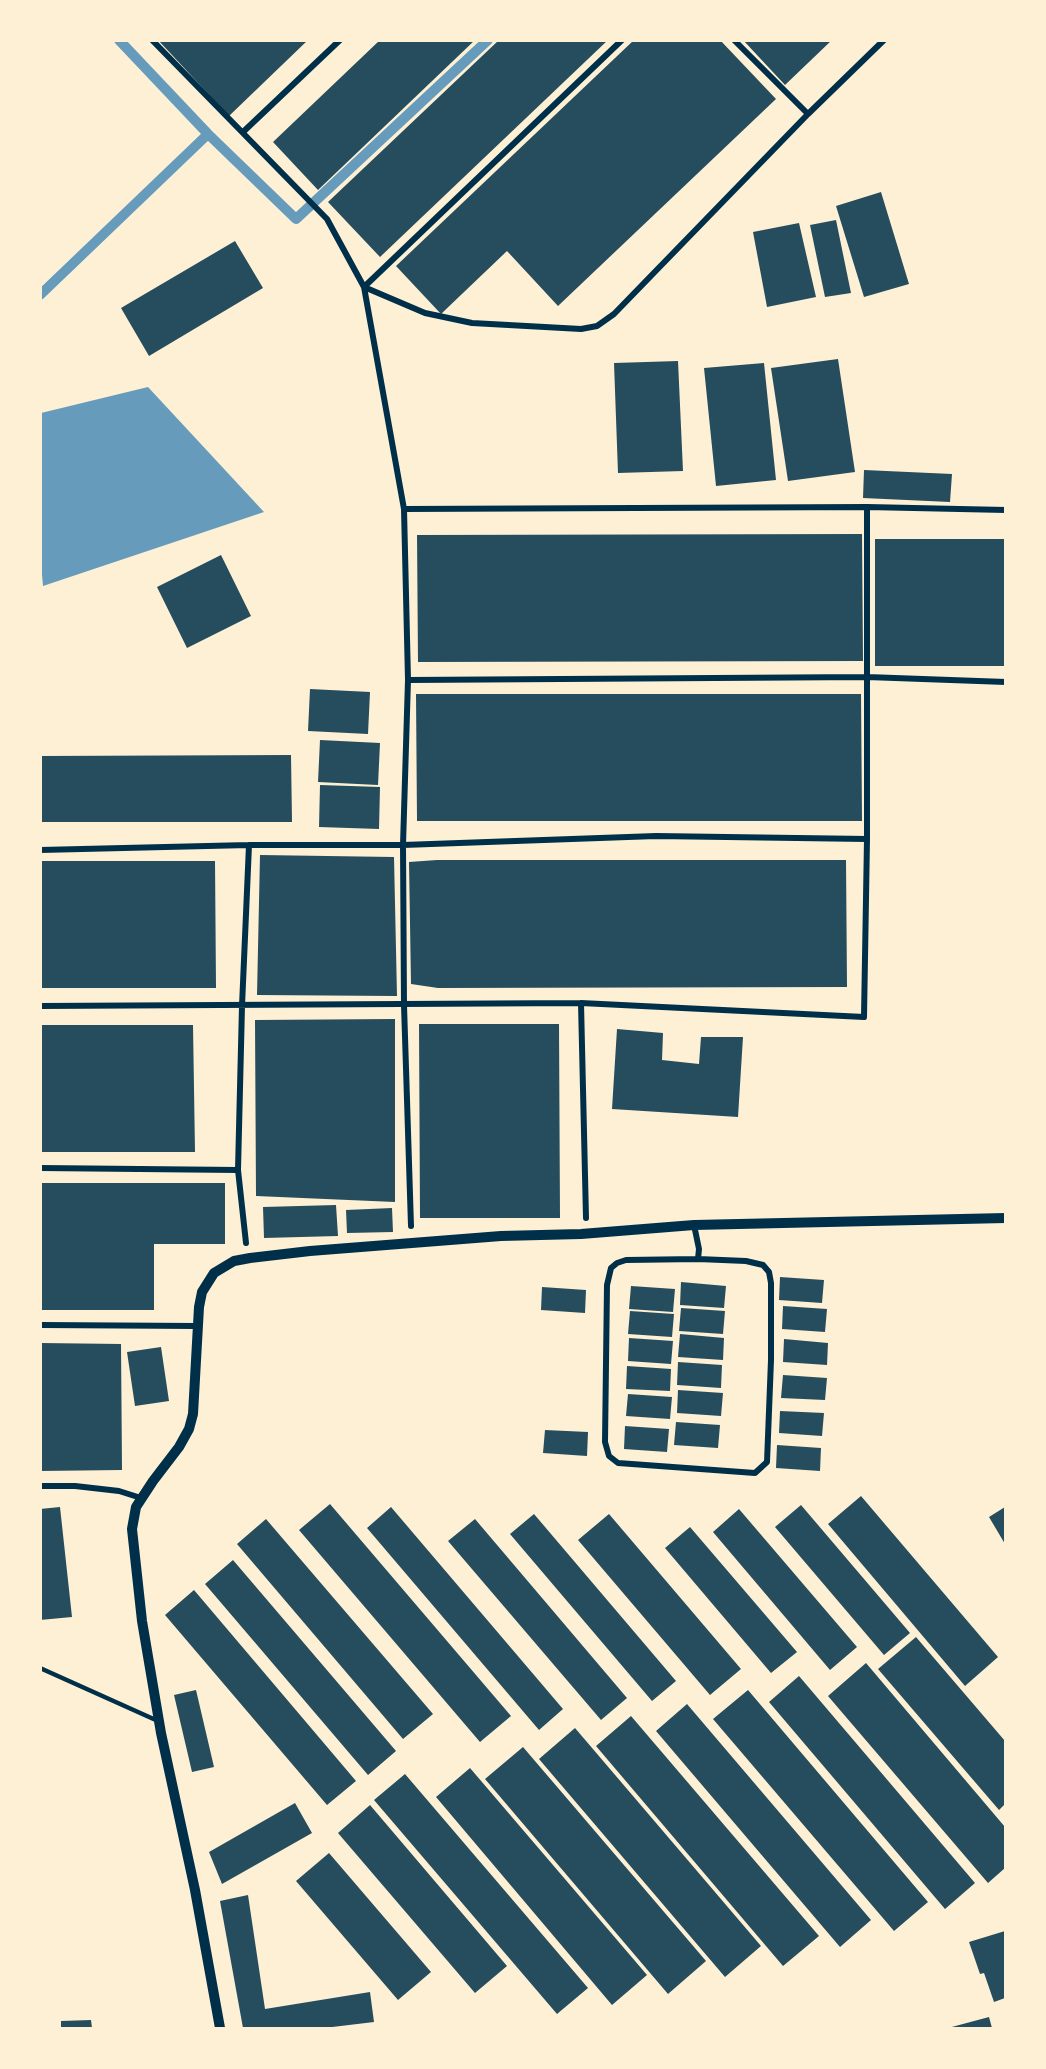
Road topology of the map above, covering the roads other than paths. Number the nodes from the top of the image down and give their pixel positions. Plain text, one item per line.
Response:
1 (152, 40) edge
2 (340, 40) edge
3 (622, 40) edge
4 (734, 40) edge
5 (884, 40) edge
6 (808, 114) junction
7 (243, 132) junction
8 (364, 287) junction
9 (867, 507) junction
10 (405, 509) junction
11 (1005, 510) edge
12 (867, 677) junction
13 (408, 680) junction
14 (1005, 682) edge
15 (867, 839) junction
16 (249, 845) junction
17 (403, 845) junction
18 (40, 850) edge
19 (581, 1003) junction
20 (404, 1005) junction
21 (40, 1006) edge
22 (242, 1006) junction
23 (40, 1168) edge
24 (238, 1170) junction
25 (586, 1218) dead end
26 (1005, 1218) edge
27 (694, 1225) junction
28 (411, 1226) dead end
29 (246, 1243) dead end
30 (698, 1259) junction
31 (40, 1325) edge
32 (196, 1326) junction
33 (40, 1486) edge
34 (141, 1498) junction
35 (40, 1668) edge
36 (159, 1721) junction
37 (220, 2028) edge

1 - 7 street
2 - 7 street
3 - 8 street
4 - 6 street
5 - 6 street
6 - 8 street
7 - 8 street
8 - 10 street
9 - 10 street
9 - 11 street
9 - 12 street
10 - 13 street
12 - 13 street
12 - 14 street
12 - 15 street
13 - 17 street
15 - 17 street
15 - 19 street
16 - 17 street
16 - 18 street
16 - 22 street
17 - 20 street
19 - 20 street
19 - 25 street
20 - 22 street
20 - 28 street
21 - 22 street
22 - 24 street
23 - 24 street
24 - 29 street
26 - 27 street
27 - 30 street
27 - 32 street
30 - 30 street
31 - 32 street
32 - 34 street
33 - 34 street
34 - 36 street
35 - 36 lane
36 - 37 street

